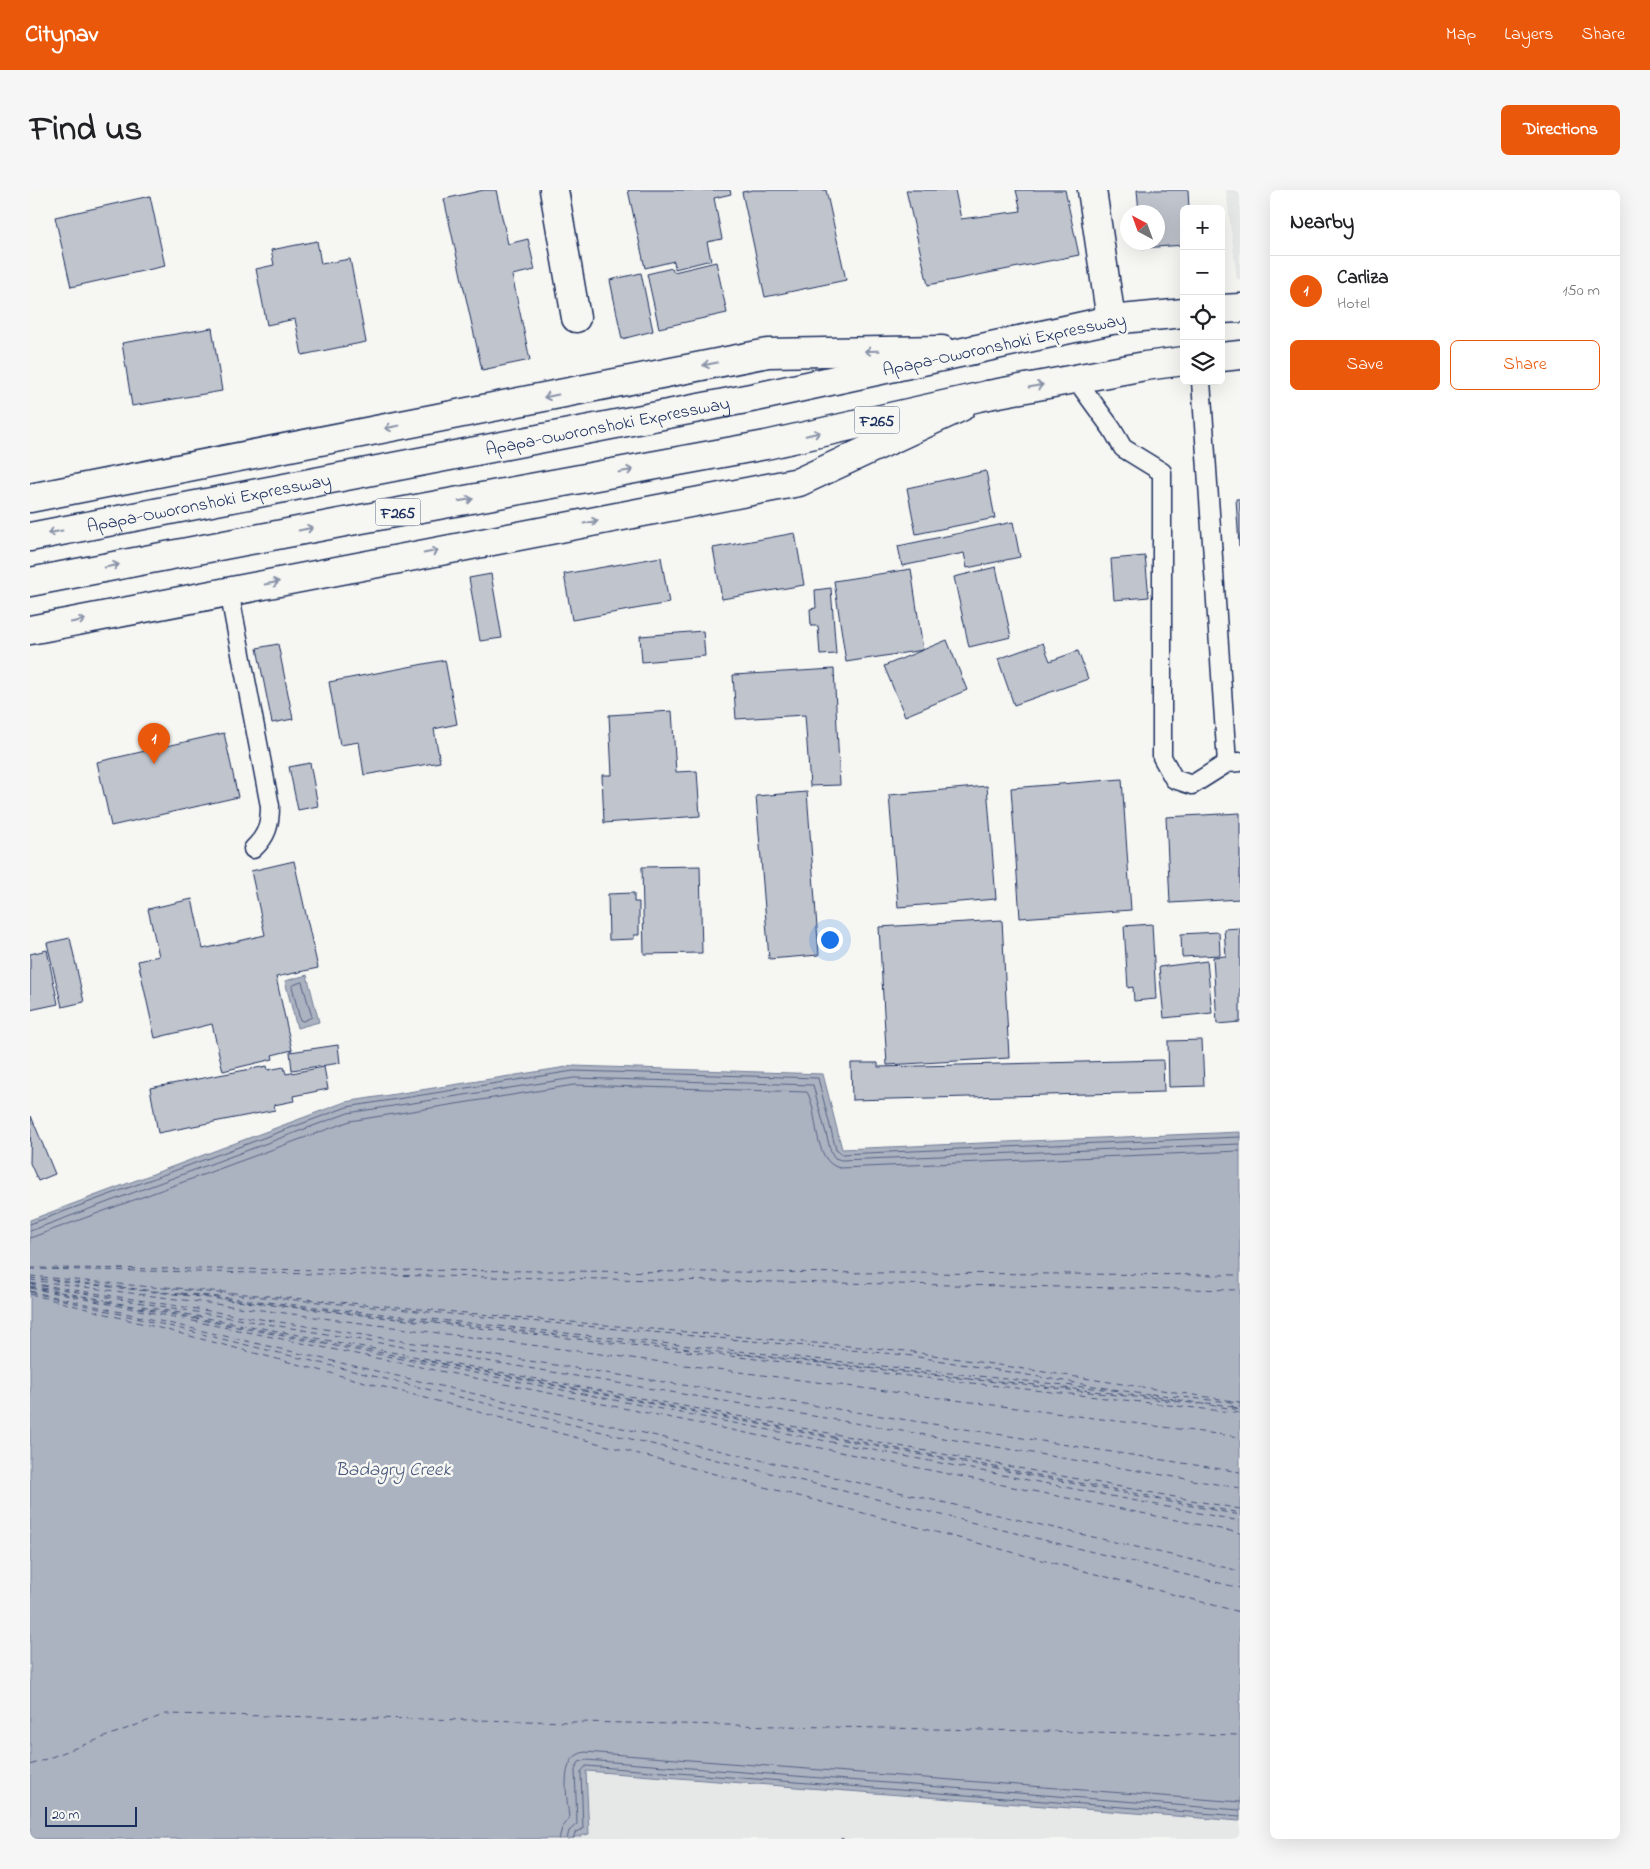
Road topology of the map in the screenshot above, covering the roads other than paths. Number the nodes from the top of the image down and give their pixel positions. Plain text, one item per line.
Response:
1 (554, 190) edge
2 (1092, 190) edge
3 (1240, 308) edge
4 (1225, 309) edge
5 (1180, 313) edge
6 (576, 318) dead end
7 (1111, 320) junction
8 (973, 350) junction
9 (1240, 355) edge
10 (1225, 357) edge
11 (1180, 362) edge
12 (1075, 378) junction
13 (1201, 385) edge
14 (988, 395) junction
15 (30, 498) edge
16 (30, 537) edge
17 (30, 582) edge
18 (229, 591) junction
19 (30, 630) edge
20 (1234, 762) edge
21 (253, 850) dead end

1 - 6 main road
2 - 7 main road
3 - 4 main road
5 - 7 main road, Apapa-Oworonshoki Expressway
7 - 8 main road, Apapa-Oworonshoki Expressway
8 -> 15 main road
8 -> 16 main road, Apapa-Oworonshoki Expressway
9 - 10 main road
11 - 12 main road, F265
14 -> 12 main road, F265
12 - 20 lane
13 - 20 lane
17 -> 14 main road, F265
18 -> 14 main road
19 -> 18 main road
18 - 21 lane

